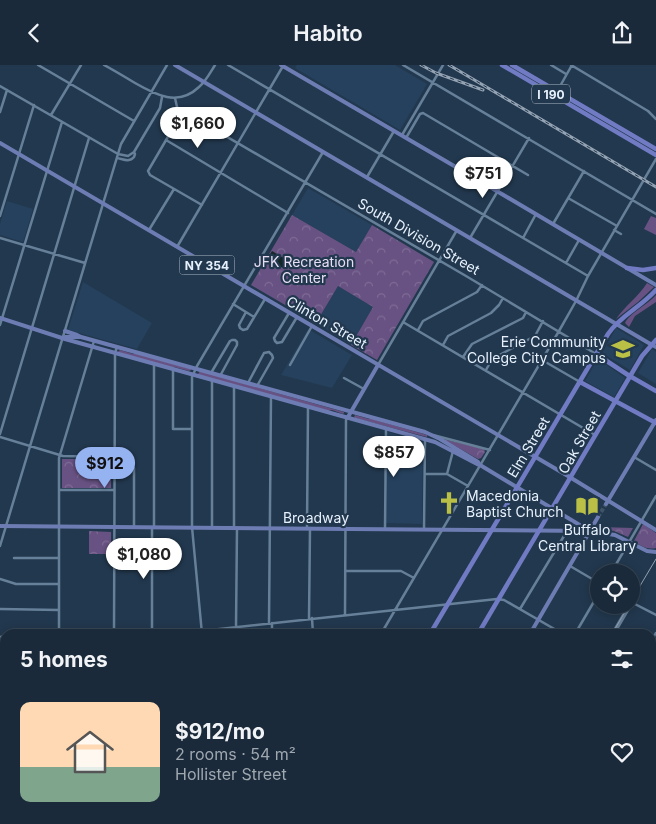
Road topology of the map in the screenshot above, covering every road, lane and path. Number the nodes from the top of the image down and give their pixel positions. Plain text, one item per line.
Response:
1 (38, 65) edge
2 (81, 65) edge
3 (104, 65) edge
4 (167, 65) edge
5 (175, 65) edge
6 (215, 65) edge
7 (228, 65) edge
8 (403, 65) edge
9 (443, 65) edge
10 (502, 65) edge
11 (512, 65) edge
12 (551, 65) edge
13 (571, 65) edge
14 (282, 66) edge
15 (516, 71) junction
16 (566, 74) junction
17 (204, 82) junction
18 (70, 84) junction
19 (0, 86) edge
20 (558, 87) dead end
21 (7, 90) junction
22 (270, 90) junction
23 (151, 92) junction
24 (162, 97) junction
25 (175, 98) junction
26 (34, 105) junction
27 (183, 111) junction
28 (0, 112) edge
29 (257, 113) junction
30 (51, 116) junction
31 (656, 119) edge
32 (134, 121) junction
33 (62, 122) junction
34 (394, 131) junction
35 (402, 135) junction
36 (406, 137) junction
37 (89, 138) junction
38 (529, 138) junction
39 (166, 141) junction
40 (0, 143) edge
41 (239, 144) junction
42 (654, 148) edge
43 (323, 152) junction
44 (19, 154) junction
45 (380, 154) junction
46 (118, 155) junction
47 (656, 155) edge
48 (656, 159) edge
49 (513, 166) junction
50 (47, 170) junction
51 (584, 171) junction
52 (221, 173) junction
53 (528, 175) dead end
54 (367, 177) junction
55 (305, 183) junction
56 (74, 187) junction
57 (174, 189) junction
58 (498, 191) junction
59 (568, 198) junction
60 (103, 204) junction
61 (202, 205) junction
62 (288, 213) junction
63 (656, 214) edge
64 (484, 215) junction
65 (536, 215) junction
66 (0, 216) edge
67 (553, 224) junction
68 (616, 226) junction
69 (149, 230) junction
70 (457, 230) junction
71 (614, 230) junction
72 (621, 234) dead end
73 (0, 238) edge
74 (470, 238) junction
75 (523, 238) junction
76 (579, 240) junction
77 (24, 245) junction
78 (177, 247) junction
79 (601, 252) junction
80 (54, 254) junction
81 (439, 260) junction
82 (85, 263) junction
83 (566, 263) junction
84 (627, 268) junction
85 (656, 268) edge
86 (588, 276) junction
87 (482, 285) junction
88 (656, 285) edge
89 (244, 286) junction
90 (656, 290) edge
91 (503, 298) junction
92 (265, 299) junction
93 (576, 301) junction
94 (233, 304) junction
95 (526, 311) junction
96 (246, 312) junction
97 (289, 313) junction
98 (254, 317) junction
99 (297, 317) junction
100 (1, 318) edge
101 (403, 321) junction
102 (543, 321) junction
103 (616, 324) junction
104 (0, 325) edge
105 (312, 326) junction
106 (32, 328) junction
107 (418, 330) junction
108 (65, 331) junction
109 (559, 331) junction
110 (81, 337) junction
111 (62, 338) junction
112 (94, 341) junction
113 (655, 344) edge
114 (443, 345) junction
115 (92, 347) junction
116 (117, 347) junction
117 (115, 353) junction
118 (596, 354) junction
119 (463, 357) junction
120 (542, 360) junction
121 (154, 364) junction
122 (290, 365) dead end
123 (378, 365) junction
124 (173, 369) junction
125 (195, 369) junction
126 (486, 370) junction
127 (212, 373) junction
128 (193, 375) junction
129 (220, 376) junction
130 (630, 377) junction
131 (344, 379) dead end
132 (212, 380) junction
133 (580, 382) junction
134 (248, 383) junction
135 (234, 386) junction
136 (257, 386) junction
137 (364, 389) junction
138 (656, 391) edge
139 (524, 392) junction
140 (271, 396) junction
141 (616, 402) junction
142 (308, 406) junction
143 (351, 412) junction
144 (561, 414) junction
145 (348, 417) junction
146 (655, 422) edge
147 (386, 428) junction
148 (192, 429) junction
149 (430, 434) junction
150 (0, 435) edge
151 (498, 435) junction
152 (596, 435) junction
153 (425, 439) junction
154 (30, 446) junction
155 (490, 450) junction
156 (453, 451) junction
157 (60, 455) junction
158 (114, 457) junction
159 (535, 457) junction
160 (634, 457) junction
161 (480, 465) junction
162 (134, 469) dead end
163 (656, 470) edge
164 (425, 474) junction
165 (447, 474) junction
166 (571, 478) junction
167 (468, 486) junction
168 (517, 487) junction
169 (59, 490) junction
170 (114, 490) junction
171 (656, 496) edge
172 (607, 502) junction
173 (553, 509) junction
174 (598, 517) tunnel mouth
175 (642, 520) junction
176 (0, 526) edge
177 (6, 526) junction
178 (59, 526) junction
179 (114, 527) junction
180 (134, 527) junction
181 (153, 527) junction
182 (192, 527) junction
183 (212, 527) junction
184 (236, 527) junction
185 (270, 528) junction
186 (309, 528) junction
187 (346, 528) junction
188 (385, 529) junction
189 (424, 529) junction
190 (443, 529) junction
191 (492, 530) junction
192 (539, 530) junction
193 (656, 530) edge
194 (567, 531) junction
195 (590, 531) junction
196 (629, 542) junction
197 (0, 546) edge
198 (656, 552) edge
199 (14, 558) dead end
200 (59, 558) junction
201 (616, 564) edge
202 (570, 566) junction
203 (345, 571) junction
204 (414, 578) junction
205 (590, 578) edge
206 (0, 579) edge
207 (59, 584) junction
208 (499, 599) junction
209 (448, 604) junction
210 (640, 607) edge
211 (590, 608) edge
212 (0, 609) edge
213 (395, 609) junction
214 (520, 609) junction
215 (59, 610) junction
216 (625, 614) edge
217 (345, 615) junction
218 (656, 615) edge
219 (311, 619) junction
220 (538, 619) junction
221 (271, 623) junction
222 (238, 627) junction
223 (59, 629) edge
224 (114, 629) edge
225 (152, 629) edge
226 (202, 629) edge
227 (224, 629) edge
228 (272, 629) edge
229 (312, 629) edge
230 (384, 629) edge
231 (433, 629) edge
232 (481, 629) edge
233 (533, 629) edge
234 (555, 629) edge
235 (578, 629) edge
236 (616, 629) edge

1 - 18 street
2 - 18 street
3 - 23 street
4 - 23 street
5 - 17 main road
6 - 17 street
7 - 22 street
8 - 38 street
9 - 35 street
10 - 15 highway, I 190
11 - 15 highway, I 190
12 - 16 street
13 - 16 street
13 - 31 street
14 - 22 street
14 - 34 main road
15 - 42 highway, I 190
15 - 47 highway, I 190
16 - 20 street
17 - 25 street
17 - 29 main road
18 - 30 street
18 - 32 street
19 - 21 street
21 - 26 street
21 - 28 street
22 - 29 street
22 - 45 street
23 - 24 street
23 - 32 street
24 - 25 street
24 - 46 street
25 - 27 street, South Division Street
26 - 30 street
26 - 44 street
27 - 39 street
27 - 41 street, South Division Street
29 - 41 street
29 - 43 main road
30 - 33 street
32 - 46 street
33 - 37 street
33 - 50 street
34 - 35 main road
34 - 45 street
35 - 36 main road
36 - 49 street
36 - 58 main road
37 - 46 street
37 - 56 street
38 - 49 street
38 - 51 street
39 - 52 street
39 - 57 street
40 - 44 main road, Clinton Street / NY 354
41 - 52 street
41 - 55 street, South Division Street
43 - 54 main road
43 - 55 street
44 - 50 main road, Clinton Street / NY 354
44 - 66 street
45 - 54 street
45 - 64 street
46 - 60 street
48 - 68 street
49 - 53 street
49 - 58 street
50 - 56 main road, Clinton Street / NY 354
50 - 77 street
51 - 59 street
51 - 63 street
52 - 61 street
52 - 62 street
54 - 70 main road
55 - 62 street
55 - 81 street, South Division Street
56 - 60 main road, Clinton Street / NY 354
56 - 80 street
57 - 61 street
57 - 69 street
58 - 64 street
58 - 65 main road
59 - 67 street
59 - 68 street
60 - 69 main road, Clinton Street / NY 354
60 - 82 street
61 - 78 street
62 - 89 street
64 - 74 street
64 - 75 street
65 - 67 main road
65 - 75 street
67 - 76 main road
68 - 71 street
69 - 78 main road, Clinton Street / NY 354
70 - 74 main road
70 - 81 street
71 - 72 street
71 - 79 street
73 - 77 street
74 - 93 main road
75 - 83 street
76 - 79 main road
76 - 83 street
77 - 80 street
77 - 100 street
78 - 89 main road, Clinton Street / NY 354
79 - 84 main road
79 - 86 street
80 - 82 street
80 - 106 street
81 - 87 street, South Division Street
81 - 101 street
82 - 108 street
83 - 86 street
84 - 85 highway
84 - 88 main road
86 - 93 street
87 - 91 street, South Division Street
87 - 107 street
89 - 92 main road, Clinton Street / NY 354
89 - 94 street
90 - 103 highway, Elm Street
91 - 95 street, South Division Street
91 - 114 street
92 - 97 main road, Clinton Street / NY 354
92 - 98 street
93 - 103 main road
93 - 109 street
94 - 96 street
94 - 125 street
95 - 102 street, South Division Street
95 - 119 street
96 - 98 street
96 - 98 street
97 - 99 main road, Clinton Street / NY 354
97 - 99 street
99 - 105 main road, Clinton Street / NY 354
100 - 104 street
100 - 106 main road
101 - 107 street
101 - 123 street
102 - 109 street, South Division Street
102 - 126 street
103 - 113 main road
103 - 118 highway, Elm Street
105 - 122 street
105 - 123 main road, Clinton Street / NY 354
106 - 111 main road
106 - 150 street
107 - 114 street
108 - 110 main road
108 - 111 street
109 - 118 street, South Division Street
109 - 120 street
110 - 111 main road
110 - 112 main road
111 - 115 main road
111 - 154 street
112 - 115 street
112 - 116 main road
113 - 130 highway, Oak Street
114 - 119 street
115 - 117 main road
115 - 157 street
116 - 117 street
116 - 125 main road
117 - 121 main road
117 - 158 street
118 - 130 highway, South Division Street
118 - 133 highway, Elm Street
119 - 126 street
120 - 133 street
120 - 139 street
121 - 124 main road
121 - 181 street
123 - 137 main road
123 - 151 main road, Clinton Street
124 - 128 main road
124 - 148 street
125 - 127 main road
125 - 128 street
126 - 139 street
127 - 129 main road
127 - 129 street
128 - 132 main road
128 - 148 street
129 - 134 main road
130 - 138 highway, South Division Street
130 - 141 highway, Oak Street
131 - 137 street
132 - 135 main road
132 - 183 street
133 - 141 highway
133 - 144 highway, Elm Street
134 - 136 main road
134 - 136 street
135 - 140 main road
135 - 184 street
136 - 143 main road
137 - 143 main road
139 - 144 street
139 - 151 street
140 - 142 main road
140 - 185 street
141 - 146 highway
141 - 152 highway, Oak Street
142 - 145 main road
142 - 186 street
143 - 145 main road
143 - 149 main road
144 - 152 street
144 - 159 highway, Elm Street
145 - 147 main road
145 - 187 street
146 - 160 main road
147 - 153 main road
147 - 188 street
148 - 182 street
149 - 155 street
149 - 161 main road
150 - 154 street
151 - 155 street
151 - 159 main road, Clinton Street
152 - 166 highway, Oak Street
153 - 156 main road
153 - 164 street
154 - 157 street
154 - 177 street
155 - 161 street
156 - 161 main road
156 - 165 street
157 - 158 street
157 - 169 street
158 - 170 street
159 - 166 main road, Clinton Street
159 - 168 highway, Elm Street
160 - 163 street
160 - 172 main road
161 - 167 street
161 - 168 main road
162 - 180 street
164 - 165 street
164 - 189 street
165 - 167 street
166 - 172 main road, Clinton Street
166 - 173 highway, Oak Street
167 - 190 street
168 - 173 main road
168 - 191 highway, Elm Street
169 - 170 street
169 - 178 street
170 - 179 street
171 - 175 street
172 - 175 main road, Clinton Street
173 - 192 highway, Oak Street
173 - 195 main road
174 - 195 main road
175 - 193 main road, Clinton Street
175 - 196 street
176 - 177 main road, Broadway
177 - 178 main road, Broadway
177 - 197 street
178 - 179 main road, Broadway
178 - 200 street
179 - 180 main road, Broadway
179 - 224 street
180 - 181 main road, Broadway
181 - 182 main road, Broadway
181 - 225 street
182 - 183 main road, Broadway
182 - 226 street
183 - 184 main road, Broadway
184 - 185 main road, Broadway
184 - 222 street
185 - 186 main road, Broadway
185 - 221 street
186 - 187 main road, Broadway
186 - 219 street
187 - 188 main road, Broadway
187 - 203 street
188 - 189 main road, Broadway
189 - 190 main road, Broadway
190 - 191 main road, Broadway
190 - 204 street
191 - 192 main road, Broadway
191 - 209 highway, Elm Street
192 - 194 main road, Broadway
192 - 208 highway, Oak Street
194 - 195 main road, Broadway
194 - 214 street
195 - 196 main road, Broadway
195 - 202 main road
196 - 198 main road, Broadway
196 - 201 street
199 - 200 street
200 - 207 street
202 - 205 street
202 - 220 main road
203 - 204 street
203 - 217 street
204 - 213 street
206 - 207 street
207 - 215 street
208 - 209 street
208 - 214 street
208 - 232 highway, Oak Street
209 - 213 street
209 - 231 highway, Elm Street
210 - 218 street
211 - 235 street
212 - 215 street
213 - 217 street
213 - 230 street
214 - 220 street
215 - 223 street
216 - 236 street
217 - 219 street
219 - 221 street
219 - 229 street
220 - 233 main road
220 - 234 street
221 - 222 street
221 - 228 street
222 - 227 street

